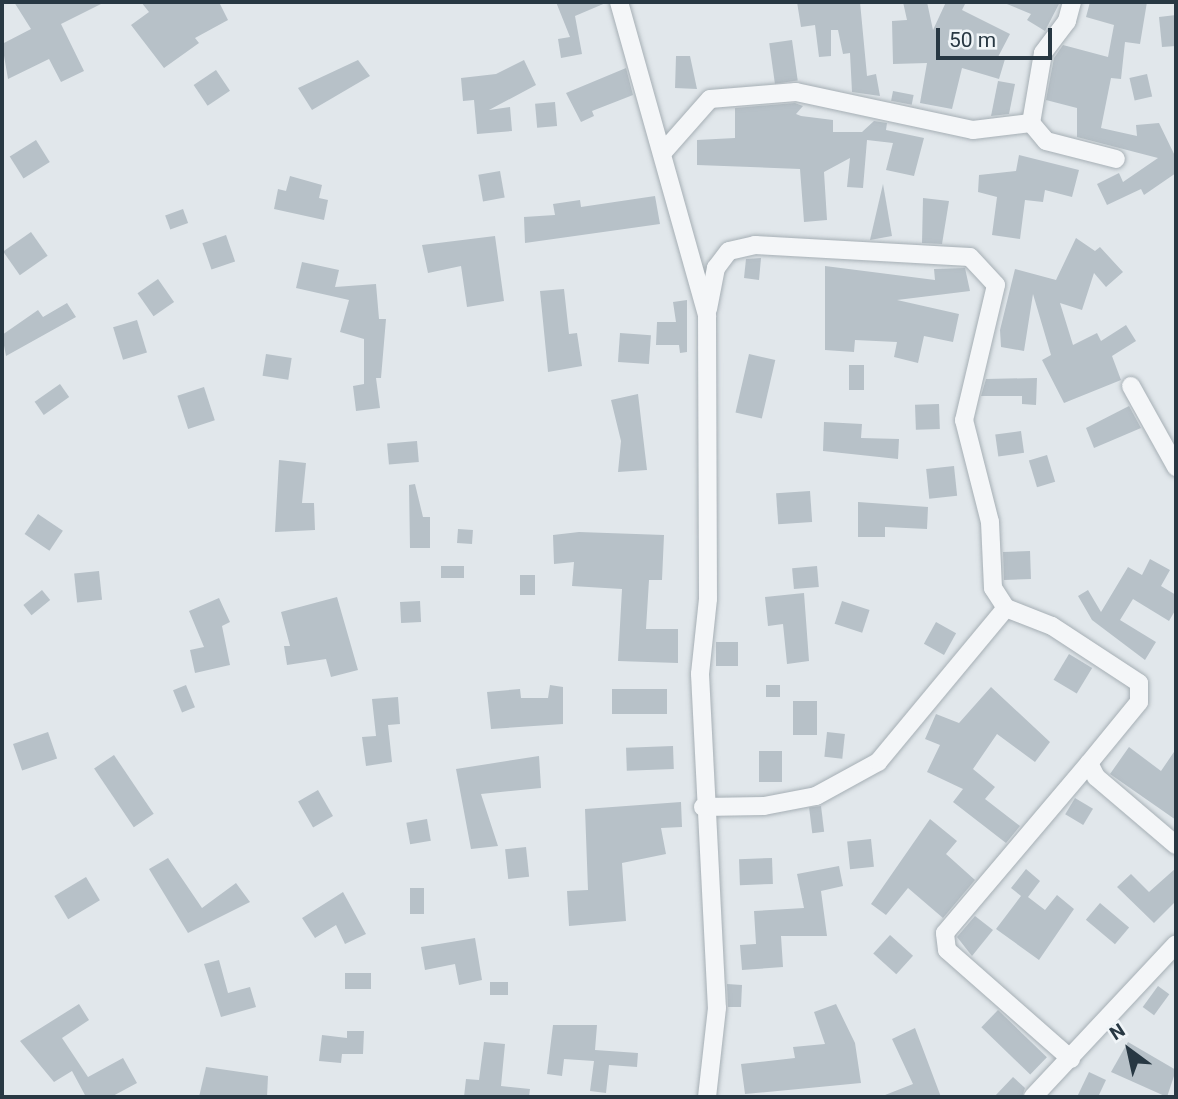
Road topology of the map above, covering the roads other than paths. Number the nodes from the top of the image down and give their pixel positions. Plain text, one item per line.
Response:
1 (619, 2) edge
2 (1072, 2) edge
3 (1031, 123) junction
4 (665, 150) junction
5 (1115, 159) dead end
6 (707, 316) junction
7 (1131, 386) dead end
8 (1176, 467) edge
9 (1006, 608) junction
10 (1089, 763) junction
11 (703, 807) junction
12 (1176, 845) edge
13 (1176, 944) edge
14 (1070, 1059) junction
15 (707, 1097) edge
16 (1033, 1097) edge

1 - 4 street
2 - 3 street
3 - 4 street
3 - 5 street
4 - 6 street
6 - 9 street
6 - 11 street
7 - 8 street
9 - 10 street
9 - 11 street
10 - 12 street
10 - 14 street
11 - 15 street
13 - 14 street
14 - 16 street

